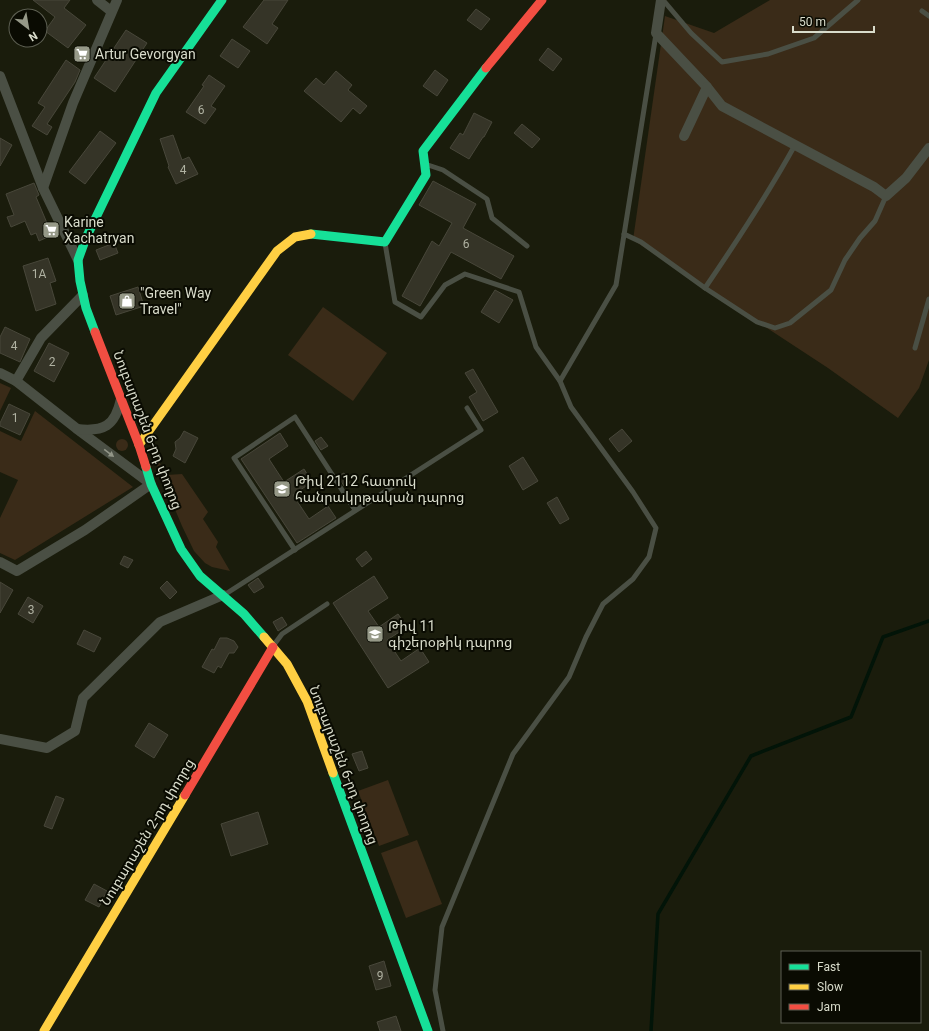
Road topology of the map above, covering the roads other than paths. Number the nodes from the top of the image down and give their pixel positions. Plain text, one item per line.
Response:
1 (96, 0) edge
2 (117, 0) edge
3 (222, 0) edge
4 (542, 0) edge
5 (662, 0) edge
6 (858, 0) edge
7 (111, 11) junction
8 (922, 11) dead end
9 (929, 16) edge
10 (656, 33) junction
11 (0, 76) edge
12 (707, 87) junction
13 (684, 136) dead end
14 (795, 145) junction
15 (929, 148) edge
16 (425, 164) junction
17 (43, 188) junction
18 (886, 196) junction
19 (624, 234) junction
20 (385, 242) junction
21 (527, 246) dead end
22 (78, 260) junction
23 (705, 288) junction
24 (83, 295) junction
25 (929, 299) edge
26 (915, 348) dead end
27 (0, 373) edge
28 (16, 381) junction
29 (560, 381) junction
30 (121, 399) junction
31 (467, 408) dead end
32 (77, 429) junction
33 (139, 445) junction
34 (151, 484) junction
35 (355, 510) junction
36 (294, 550) junction
37 (0, 562) edge
38 (223, 595) junction
39 (327, 604) dead end
40 (273, 647) junction
41 (0, 739) edge
42 (44, 1031) edge
43 (428, 1031) edge
44 (443, 1031) edge

1 - 7 street
2 - 7 street
3 - 22 main road, Նուբարաշեն 6-րդ փողոց
4 - 16 main road
5 - 6 lane
5 - 10 street
7 - 17 street
8 - 9 lane
10 - 12 street
10 - 19 lane
11 - 17 street
12 - 13 street
12 - 14 street
14 - 18 street
14 - 23 lane
15 - 18 street
16 - 20 main road
16 - 21 lane
17 - 22 street
18 - 23 lane
19 - 23 lane
19 - 29 lane
20 - 29 lane
20 - 33 main road
22 - 24 main road, Նուբարաշեն 6-րդ փողոց
24 - 28 street
24 - 30 main road, Նուբարաշեն 6-րդ փողոց
25 - 26 lane
27 - 28 street
28 - 32 street
29 - 44 lane
30 - 32 street
30 - 33 main road, Նուբարաշեն 6-րդ փողոց
31 - 35 lane
32 -> 34 street
33 - 34 main road, Նուբարաշեն 6-րդ փողոց
34 - 37 street
34 - 38 main road, Նուբարաշեն 6-րդ փողոց
35 - 36 lane
35 - 36 lane
36 - 38 lane
38 - 40 main road, Նուբարաշեն 6-րդ փողոց
38 - 41 street
39 - 40 lane
40 - 42 main road, Նուբարաշեն 2-րդ փողոց
40 - 43 main road, Նուբարաշեն 6-րդ փողոց

